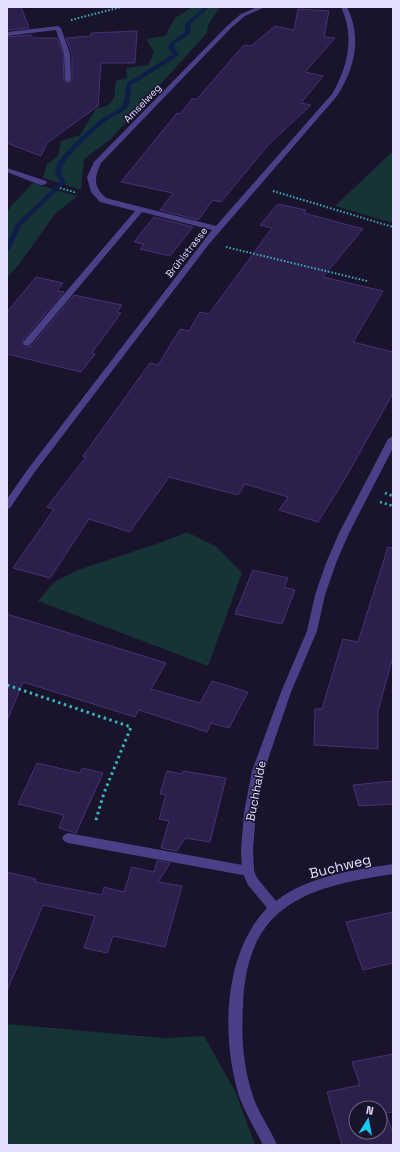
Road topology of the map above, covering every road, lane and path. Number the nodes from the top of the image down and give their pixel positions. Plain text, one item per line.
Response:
1 (121, 7) edge
2 (262, 7) edge
3 (344, 7) edge
4 (58, 28) junction
5 (7, 34) edge
6 (68, 80) dead end
7 (7, 170) edge
8 (42, 183) dead end
9 (275, 192) dead end
10 (140, 210) junction
11 (393, 227) edge
12 (217, 229) junction
13 (206, 242) junction
14 (367, 281) dead end
15 (27, 343) dead end
16 (393, 439) edge
17 (7, 506) edge
18 (7, 685) edge
19 (68, 838) dead end
20 (90, 842) junction
21 (393, 869) edge
22 (248, 871) junction
23 (275, 909) junction
24 (270, 1145) edge

1 - 4 path
2 - 10 street, Amselweg
3 - 12 street, Brühlstrasse
4 - 5 street
4 - 6 street
7 - 8 street
9 - 11 path
10 - 12 street, Amselweg
10 - 15 street
12 - 13 street, Brühlstrasse
13 - 14 path
13 - 17 street, Brühlstrasse
16 - 22 street, Buchhalde
18 - 20 path
19 - 20 street
20 - 22 street
21 - 23 street, Buchweg
22 - 23 street, Buchhalde
23 - 24 street

